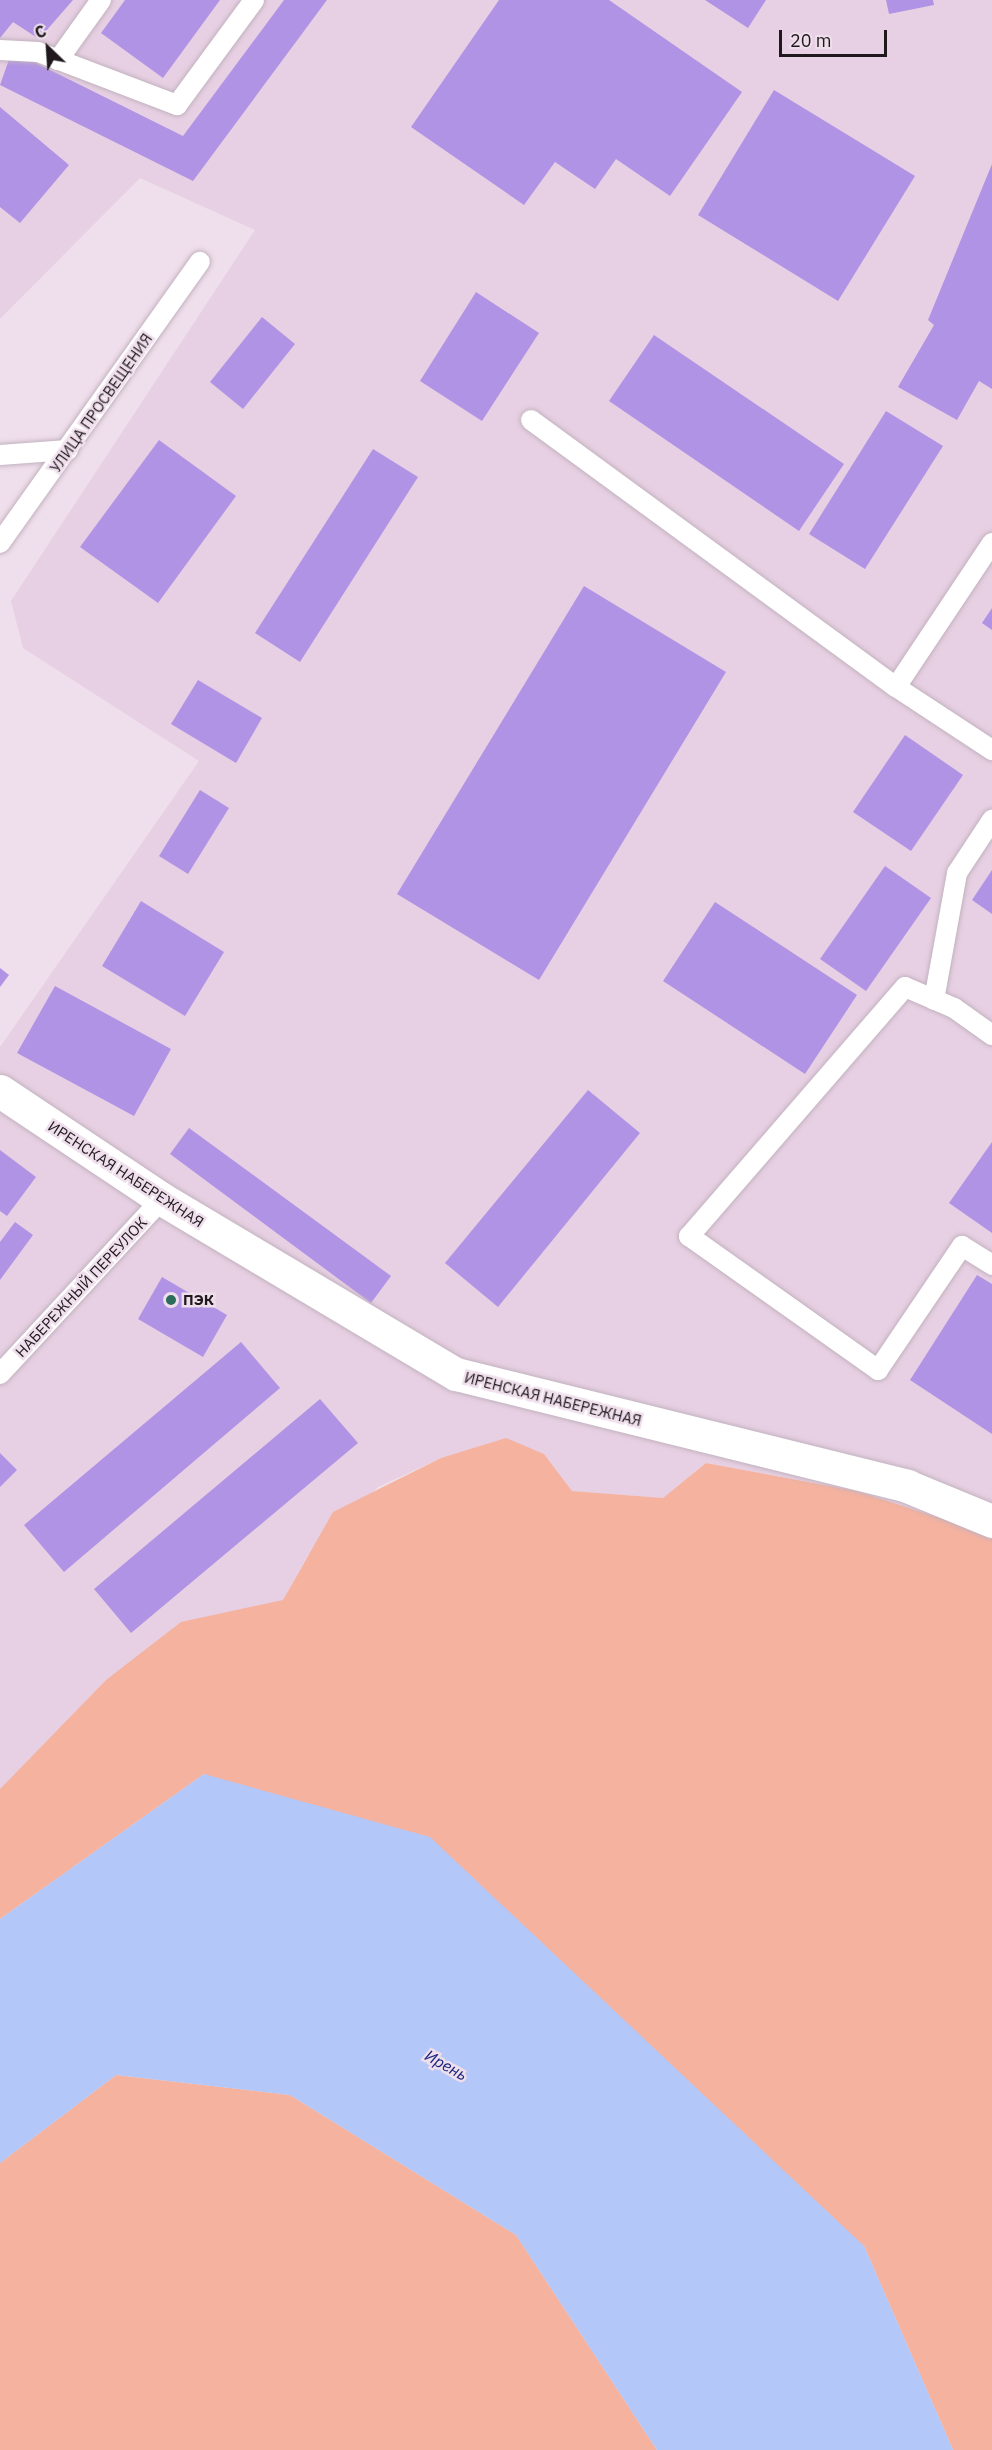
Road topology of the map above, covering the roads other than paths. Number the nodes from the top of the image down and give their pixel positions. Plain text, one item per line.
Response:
1 (101, 0) edge
2 (254, 0) edge
3 (0, 50) edge
4 (58, 60) junction
5 (200, 262) dead end
6 (531, 420) dead end
7 (68, 450) junction
8 (0, 455) edge
9 (0, 543) edge
10 (992, 543) edge
11 (896, 687) junction
12 (992, 750) edge
13 (992, 820) edge
14 (934, 1000) junction
15 (992, 1035) edge
16 (0, 1091) edge
17 (162, 1199) junction
18 (992, 1265) edge
19 (0, 1374) edge
20 (992, 1521) edge

1 - 4 lane
2 - 4 lane
3 - 4 lane
5 - 7 lane, УЛИЦА ПРОСВЕЩЕНИЯ
6 - 11 lane
7 - 8 lane
7 - 9 lane, УЛИЦА ПРОСВЕЩЕНИЯ
10 - 11 lane
11 - 12 lane
13 - 14 lane
14 - 15 lane
14 - 18 lane
16 - 17 street, ИРЕНСКАЯ НАБЕРЕЖНАЯ
17 - 19 lane, НАБЕРЕЖНЫЙ ПЕРЕУЛОК
17 - 20 street, ИРЕНСКАЯ НАБЕРЕЖНАЯ

